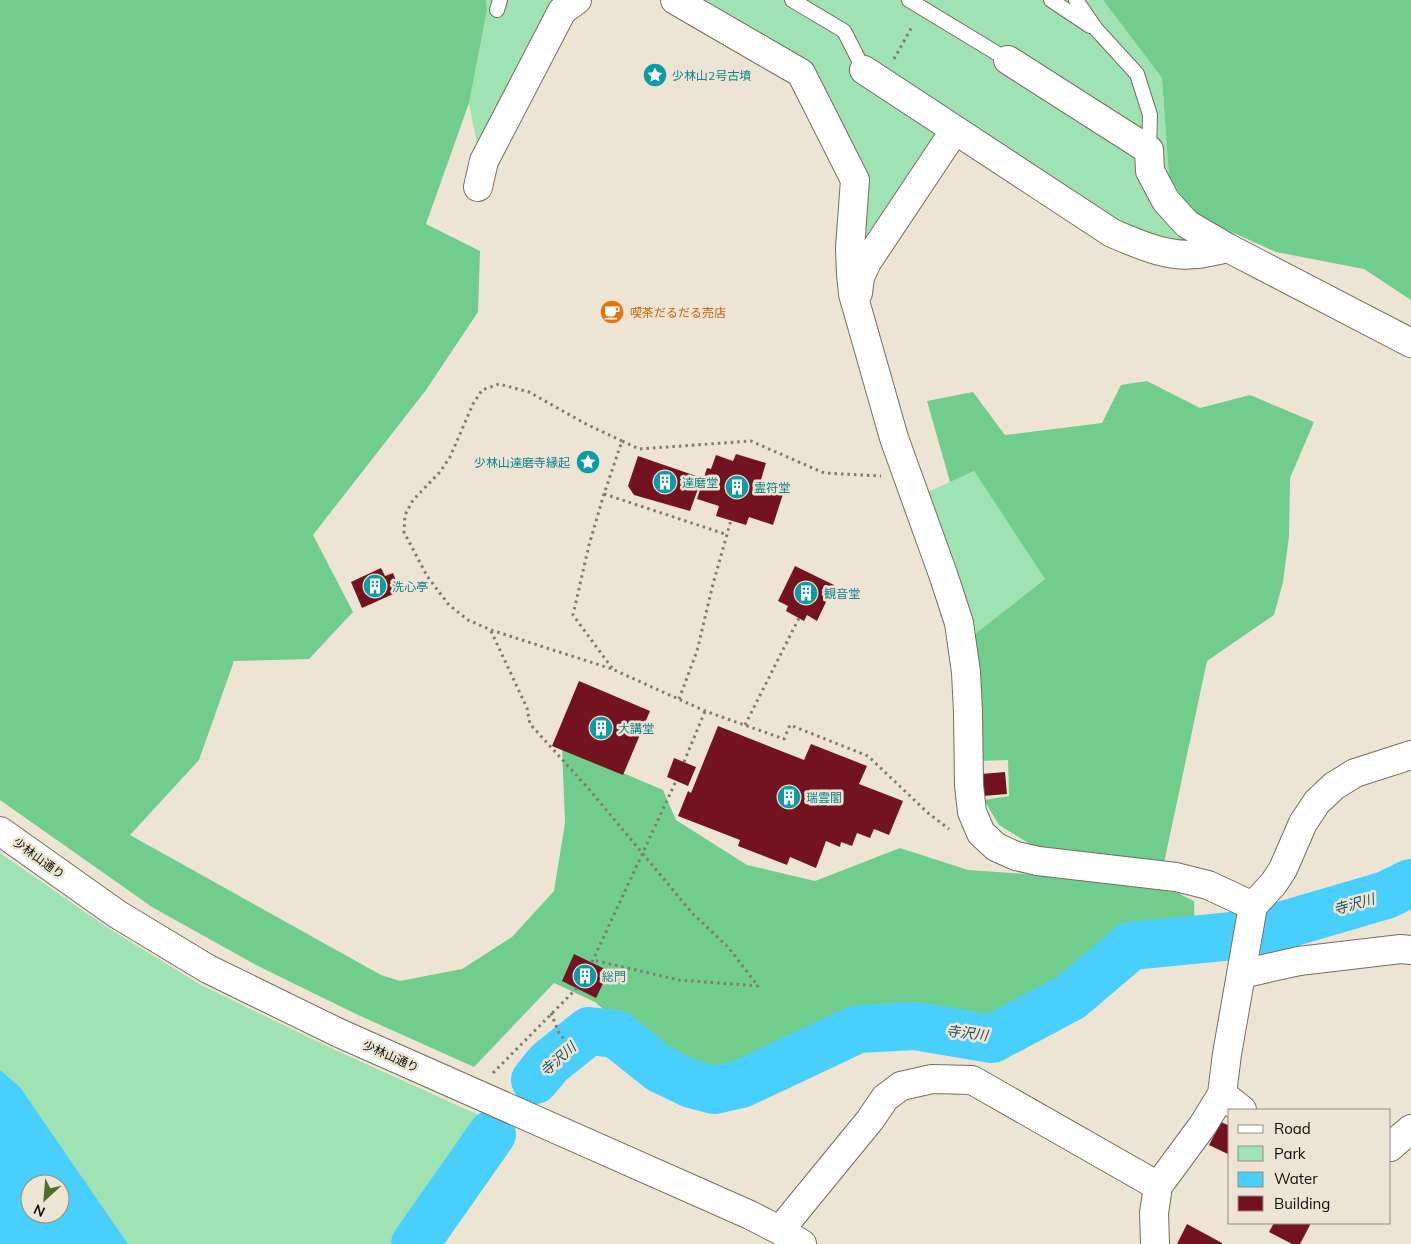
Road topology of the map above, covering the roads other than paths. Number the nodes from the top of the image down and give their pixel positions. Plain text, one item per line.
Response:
1 (577, 0) edge
2 (675, 0) edge
3 (792, 0) edge
4 (909, 0) edge
5 (1051, 0) edge
6 (1076, 0) edge
7 (1096, 30) junction
8 (1008, 60) joint
9 (864, 70) joint
10 (955, 130) junction
11 (1149, 150) junction
12 (478, 187) dead end
13 (1228, 248) junction
14 (859, 316) junction
15 (1411, 343) edge
16 (1411, 755) edge
17 (0, 831) edge
18 (1252, 911) junction
19 (1411, 950) edge
20 (1243, 966) junction
21 (1232, 1102) edge
22 (1411, 1129) edge
23 (1391, 1146) edge
24 (1158, 1186) junction
25 (792, 1238) edge
26 (1155, 1244) edge

1 - 12 street
2 - 14 street
3 - 9 lane
4 - 8 lane
5 - 7 lane
6 - 7 lane
7 - 11 lane
8 - 11 street
9 - 10 street
10 - 13 street
10 - 14 street
11 - 13 street
13 - 15 street
14 - 18 street
16 - 18 street
17 - 25 street, 少林山通り
18 - 20 street
19 - 20 street
20 - 21 street
21 - 24 street
22 - 23 street
24 - 25 street
24 - 26 street

